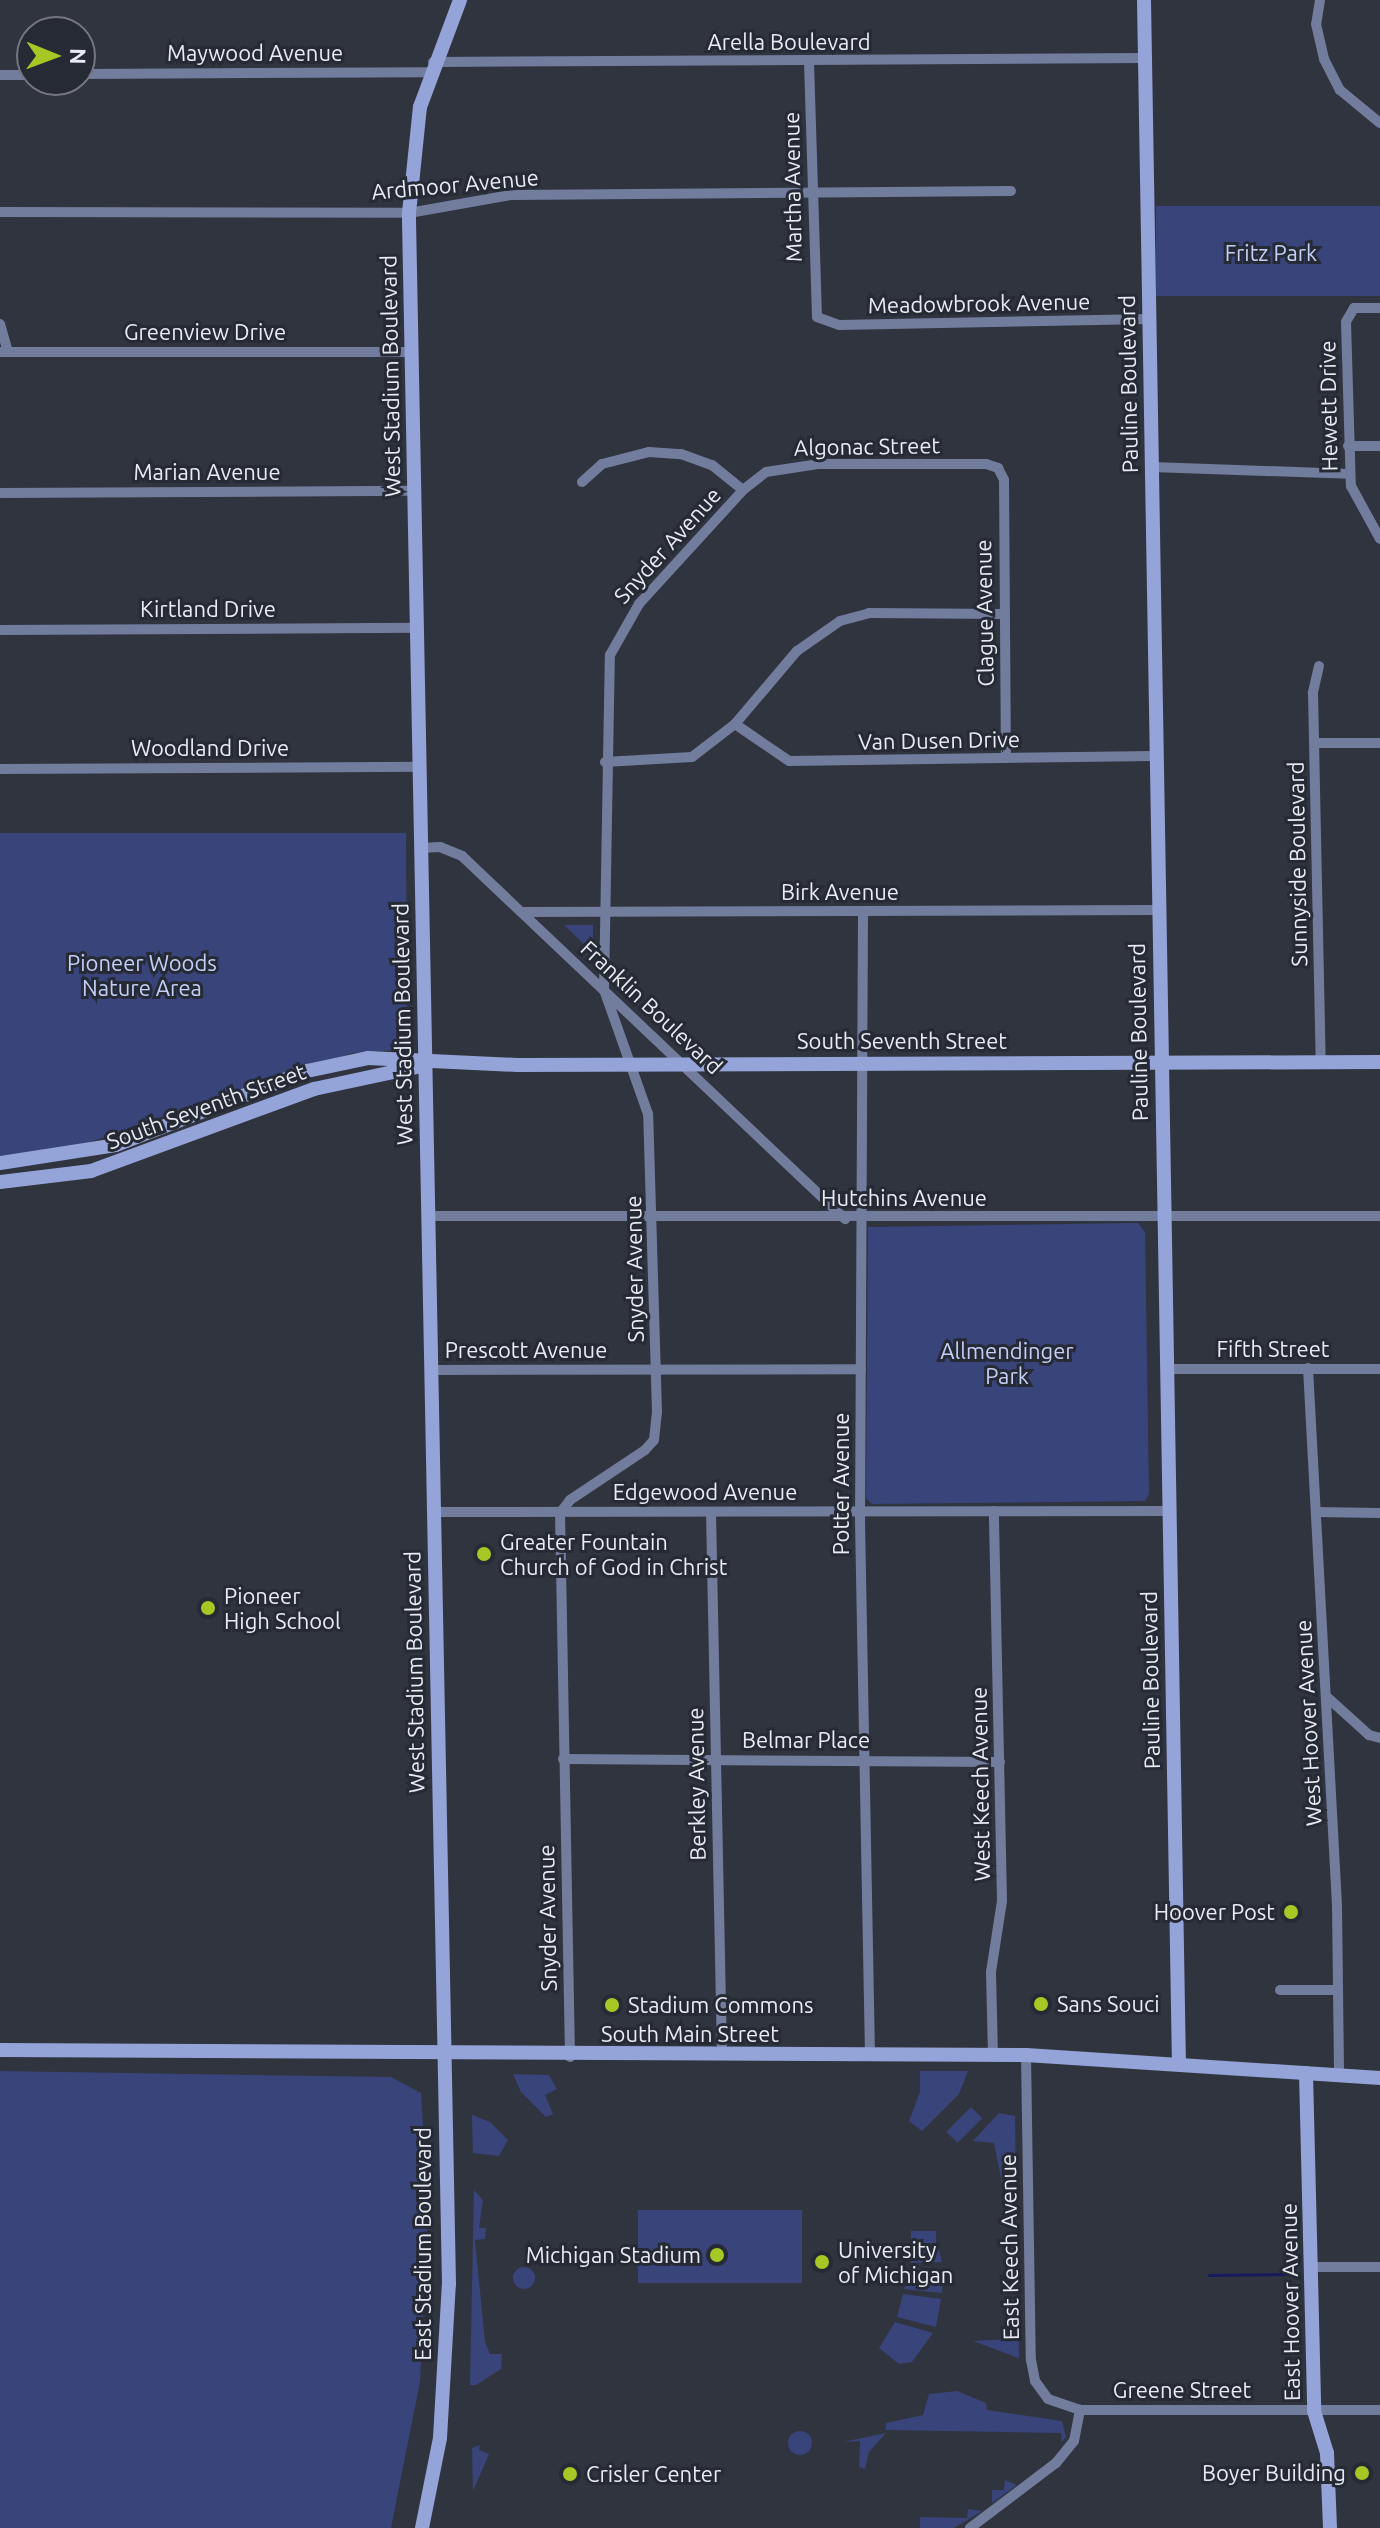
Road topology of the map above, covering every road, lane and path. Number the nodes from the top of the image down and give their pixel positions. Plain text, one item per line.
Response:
1 (460, 0) edge
2 (1144, 0) edge
3 (1320, 0) edge
4 (1145, 58) junction
5 (809, 62) junction
6 (432, 67) junction
7 (96, 74) edge
8 (1380, 123) edge
9 (1011, 191) dead end
10 (811, 192) junction
11 (0, 212) edge
12 (409, 213) junction
13 (1380, 308) edge
14 (815, 310) joint
15 (1150, 319) junction
16 (0, 324) edge
17 (4, 352) edge
18 (411, 352) junction
19 (1348, 446) junction
20 (1380, 446) edge
21 (1152, 467) junction
22 (998, 468) joint
23 (1349, 474) junction
24 (582, 482) dead end
25 (743, 490) junction
26 (413, 491) junction
27 (0, 493) edge
28 (1380, 539) edge
29 (1004, 614) junction
30 (417, 628) junction
31 (0, 630) edge
32 (1319, 666) dead end
33 (735, 724) junction
34 (1315, 743) junction
35 (1380, 743) edge
36 (1155, 756) junction
37 (1006, 758) junction
38 (605, 762) junction
39 (420, 767) junction
40 (0, 769) edge
41 (420, 848) junction
42 (605, 910) junction
43 (1158, 910) junction
44 (522, 912) junction
45 (863, 912) junction
46 (604, 990) junction
47 (1321, 1062) junction
48 (1380, 1062) edge
49 (863, 1063) junction
50 (1161, 1063) junction
51 (425, 1065) junction
52 (634, 1065) junction
53 (685, 1065) junction
54 (0, 1163) edge
55 (0, 1182) edge
56 (427, 1216) junction
57 (1164, 1216) junction
58 (1380, 1216) edge
59 (654, 1217) junction
60 (845, 1219) junction
61 (862, 1220) junction
62 (1308, 1368) junction
63 (656, 1369) junction
64 (861, 1369) junction
65 (1166, 1369) junction
66 (1380, 1369) edge
67 (431, 1370) junction
68 (994, 1511) junction
69 (1169, 1511) junction
70 (433, 1512) junction
71 (711, 1512) junction
72 (860, 1512) junction
73 (1316, 1512) junction
74 (560, 1513) junction
75 (1380, 1513) edge
76 (1327, 1697) junction
77 (1374, 1736) edge
78 (1380, 1749) edge
79 (563, 1759) junction
80 (715, 1759) junction
81 (864, 1760) junction
82 (1000, 1762) junction
83 (1280, 1990) dead end
84 (1338, 1990) junction
85 (0, 2050) edge
86 (444, 2055) junction
87 (722, 2055) junction
88 (870, 2055) junction
89 (993, 2055) junction
90 (1026, 2055) junction
91 (570, 2057) junction
92 (1179, 2064) junction
93 (1306, 2073) junction
94 (1339, 2076) junction
95 (1380, 2078) edge
96 (1310, 2267) junction
97 (1380, 2267) edge
98 (1080, 2410) junction
99 (1380, 2410) edge
100 (1314, 2411) junction
101 (422, 2528) edge
102 (970, 2528) edge
103 (1330, 2528) edge

1 - 6 street, West Stadium Boulevard
2 - 4 street, Pauline Boulevard
3 - 8 street
4 - 5 street, Arella Boulevard
4 - 15 street, Pauline Boulevard
5 - 6 street, Arella Boulevard
5 - 10 street, Martha Avenue
6 - 7 street, Maywood Avenue
6 - 12 street, West Stadium Boulevard
9 - 10 street, Ardmoor Avenue
10 - 12 street, Ardmoor Avenue
10 - 14 street, Martha Avenue
11 - 12 street, Ardmoor Avenue
12 - 18 street, West Stadium Boulevard
13 - 19 street, Hewett Drive
14 - 15 street, Meadowbrook Avenue
15 - 21 street, Pauline Boulevard
16 - 17 street
17 - 18 street, Greenview Drive
18 - 26 street, West Stadium Boulevard
19 - 20 street
19 - 23 street, Hewett Drive
21 - 23 street
21 - 36 street, Pauline Boulevard
22 - 25 street, Algonac Street
22 - 29 street, Clague Avenue
23 - 28 street, Hewett Drive
24 - 25 street
25 - 38 street, Snyder Avenue
26 - 27 street, Marian Avenue
26 - 30 street, West Stadium Boulevard
29 - 33 street
29 - 37 street, Clague Avenue
30 - 31 street, Kirtland Drive
30 - 39 street, West Stadium Boulevard
32 - 34 street, Sunnyside Boulevard
33 - 37 street, Van Dusen Drive
33 - 38 street
34 - 35 street
34 - 47 street, Sunnyside Boulevard
36 - 37 street, Van Dusen Drive
36 - 43 street, Pauline Boulevard
38 - 42 street, Snyder Avenue
39 - 40 street, Woodland Drive
39 - 41 street, West Stadium Boulevard
41 - 44 street, Franklin Boulevard
41 - 51 street, West Stadium Boulevard
42 - 44 street, Birk Avenue
42 - 45 street, Birk Avenue
42 - 46 street, Snyder Avenue
43 - 45 street, Birk Avenue
43 - 50 street, Pauline Boulevard
44 - 46 street, Franklin Boulevard
45 - 49 street, Potter Avenue
46 - 52 street, Snyder Avenue
46 - 53 street, Franklin Boulevard
47 - 48 street, South Seventh Street
47 - 50 street, South Seventh Street
49 - 50 street, South Seventh Street
49 - 53 street, South Seventh Street
49 - 61 street, Potter Avenue
50 - 57 street, Pauline Boulevard
51 - 52 street, South Seventh Street
51 - 54 street, South Seventh Street
51 - 55 street, South Seventh Street
51 - 56 street, West Stadium Boulevard
52 - 53 street, South Seventh Street
52 - 59 street, Snyder Avenue
53 - 60 street, Franklin Boulevard
56 - 59 street, Hutchins Avenue
56 - 67 street, West Stadium Boulevard
57 - 58 street, Hutchins Avenue
57 - 61 street, Hutchins Avenue
57 - 65 street, Pauline Boulevard
59 - 60 street, Hutchins Avenue
59 - 63 street, Snyder Avenue
60 - 61 street, Hutchins Avenue
61 - 64 street, Potter Avenue
62 - 65 street, Fifth Street
62 - 66 street, Fifth Street
62 - 73 street, West Hoover Avenue
63 - 64 street, Prescott Avenue
63 - 67 street, Prescott Avenue
63 - 74 street, Snyder Avenue
64 - 72 street, Potter Avenue
65 - 69 street, Pauline Boulevard
67 - 70 street, West Stadium Boulevard
68 - 69 street, Edgewood Avenue
68 - 72 street, Edgewood Avenue
68 - 82 street, West Keech Avenue
69 - 92 street, Pauline Boulevard
70 - 74 street, Edgewood Avenue
70 - 86 street, West Stadium Boulevard
71 - 72 street, Edgewood Avenue
71 - 74 street, Edgewood Avenue
71 - 80 street, Berkley Avenue
72 - 81 street, Potter Avenue
73 - 75 street
73 - 76 street, West Hoover Avenue
74 - 79 street, Snyder Avenue
76 - 77 street
76 - 84 street, West Hoover Avenue
77 - 78 street
79 - 80 street, Belmar Place
79 - 91 street, Snyder Avenue
80 - 81 street, Belmar Place
80 - 87 street, Berkley Avenue
81 - 82 street, Belmar Place
81 - 88 street, Potter Avenue
82 - 89 street, West Keech Avenue
83 - 84 street
84 - 94 street, West Hoover Avenue
85 - 86 street, South Main Street
86 - 91 street, South Main Street
86 - 101 street, East Stadium Boulevard
87 - 88 street, South Main Street
87 - 91 street, South Main Street
88 - 89 street, South Main Street
89 - 90 street, South Main Street
90 - 92 street, South Main Street
90 - 98 street, East Keech Avenue
92 - 93 street, South Main Street
93 - 94 street, South Main Street
93 - 96 street, East Hoover Avenue
94 - 95 street, South Main Street
96 - 97 street
96 - 100 street, East Hoover Avenue
98 - 100 street, Greene Street
98 - 102 street
99 - 100 street, Greene Street
100 - 103 street, East Hoover Avenue

